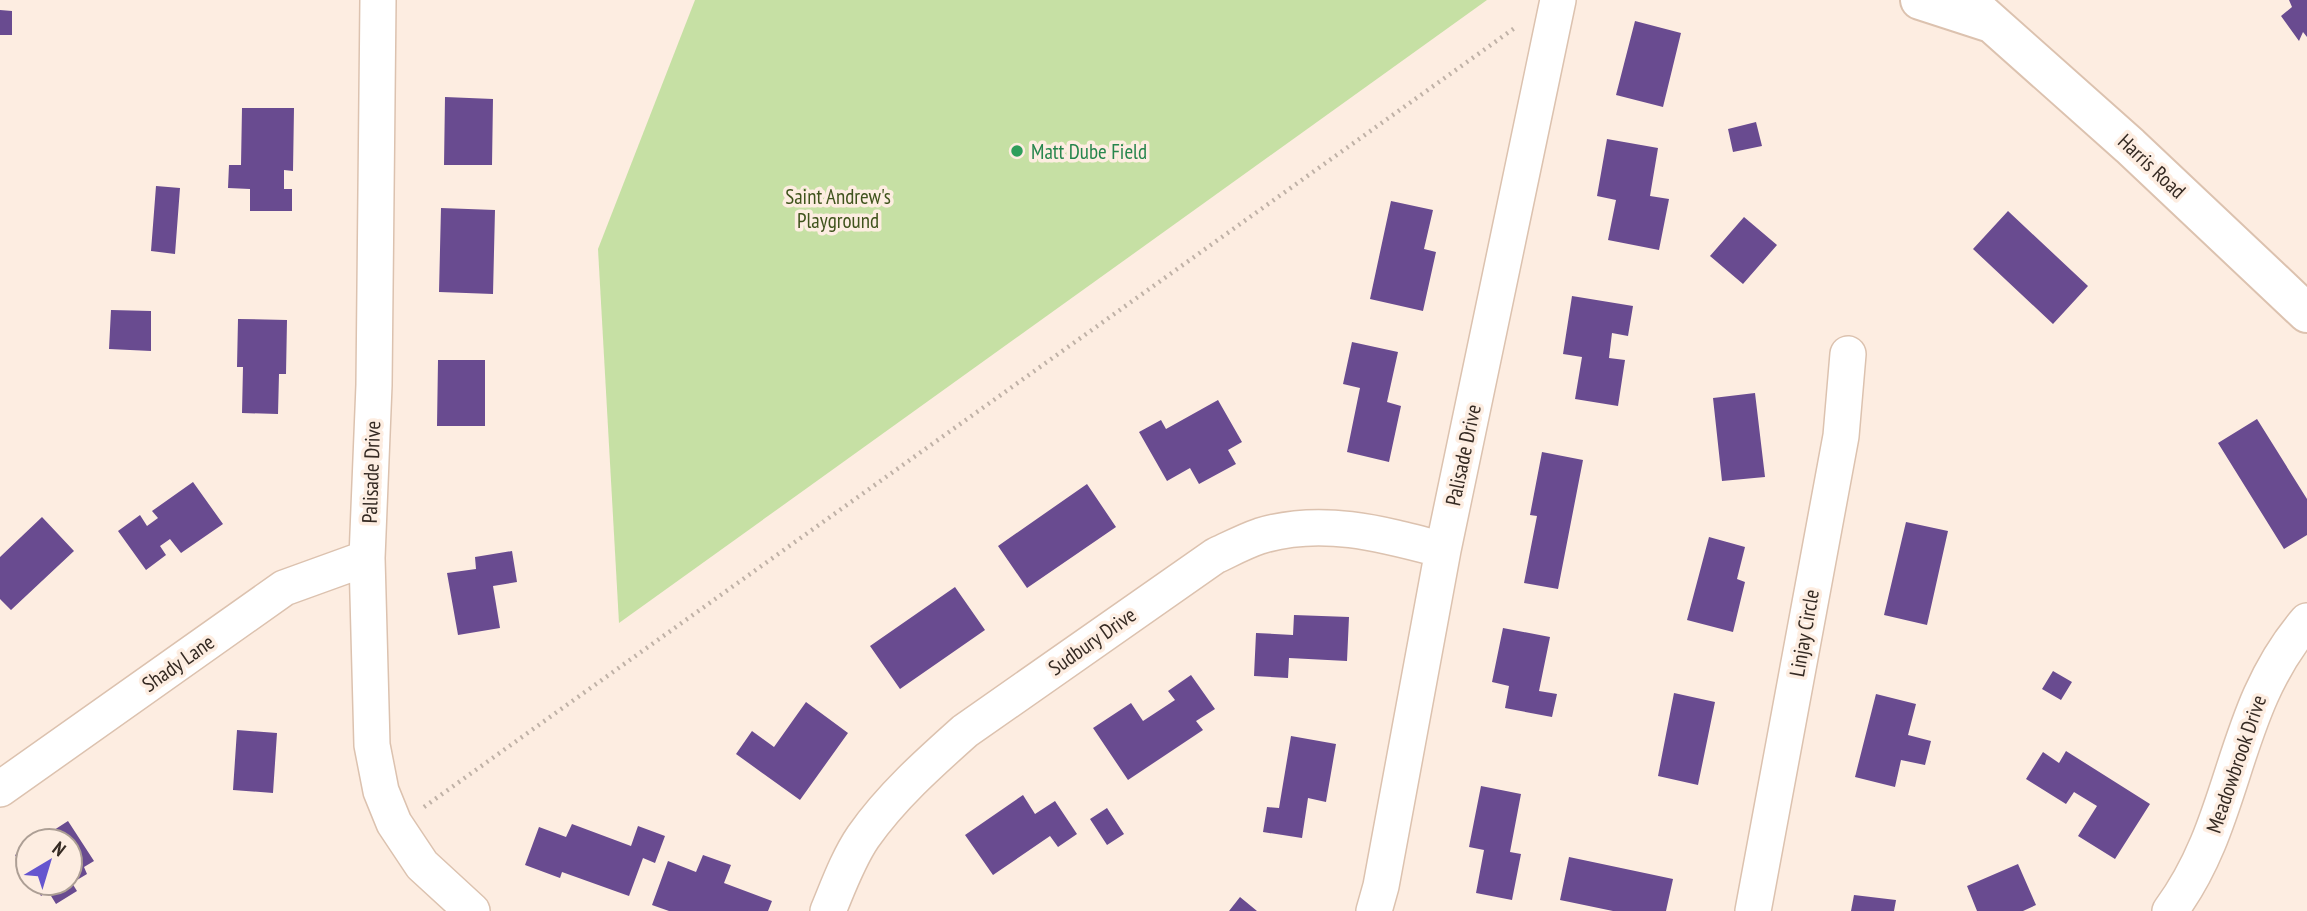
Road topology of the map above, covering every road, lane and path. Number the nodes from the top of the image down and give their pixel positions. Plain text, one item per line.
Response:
1 (378, 0) edge
2 (1558, 0) edge
3 (1920, 0) edge
4 (1979, 12) edge
5 (1520, 24) dead end
6 (2307, 313) edge
7 (1847, 354) dead end
8 (1443, 550) junction
9 (367, 558) junction
10 (2307, 621) edge
11 (0, 789) edge
12 (423, 808) dead end
13 (472, 911) edge
14 (828, 911) edge
15 (1374, 911) edge
16 (1753, 911) edge
17 (2170, 911) edge

1 - 9 street, Palisade Drive
2 - 8 street, Palisade Drive
3 - 4 street, Harris Road
4 - 6 street, Harris Road
5 - 12 path
7 - 16 street, Linjay Circle
8 - 14 street, Sudbury Drive
8 - 15 street, Palisade Drive
9 - 11 street, Shady Lane
9 - 13 street, Palisade Drive
10 - 17 street, Meadowbrook Drive

